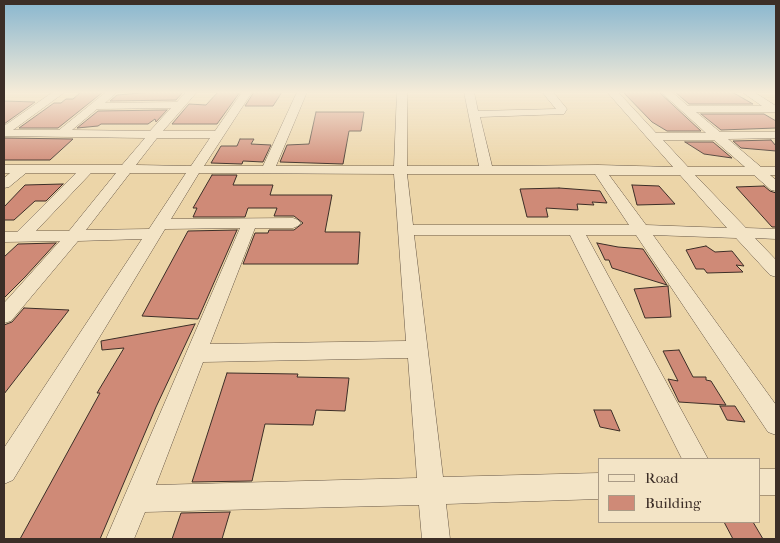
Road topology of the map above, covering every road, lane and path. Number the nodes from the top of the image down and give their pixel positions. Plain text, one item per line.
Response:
1 (25, 117) edge
2 (81, 117) edge
3 (169, 117) edge
4 (229, 117) edge
5 (291, 117) edge
6 (401, 117) edge
7 (476, 117) edge
8 (635, 117) edge
9 (695, 117) edge
10 (4, 132) edge
11 (63, 132) junction
12 (153, 135) junction
13 (776, 135) edge
14 (217, 136) junction
15 (716, 136) junction
16 (653, 137) junction
17 (4, 169) edge
18 (23, 169) junction
19 (88, 169) junction
20 (126, 169) junction
21 (194, 169) junction
22 (268, 169) junction
23 (400, 169) junction
24 (486, 169) junction
25 (598, 169) junction
26 (683, 170) junction
27 (756, 171) junction
28 (776, 171) edge
29 (4, 184) edge
30 (776, 187) edge
31 (250, 222) junction
32 (293, 223) dead end
33 (157, 229) junction
34 (406, 230) junction
35 (575, 230) junction
36 (641, 230) junction
37 (742, 233) junction
38 (776, 234) edge
39 (74, 235) junction
40 (22, 236) junction
41 (4, 237) edge
42 (776, 271) edge
43 (4, 316) edge
44 (417, 349) junction
45 (198, 353) junction
46 (776, 424) edge
47 (693, 458) edge
48 (6, 465) edge
49 (760, 482) edge
50 (776, 482) edge
51 (598, 486) edge
52 (431, 490) junction
53 (137, 499) junction
54 (120, 539) edge
55 (436, 539) edge

1 - 10 street
2 - 11 street
3 - 12 street
4 - 14 street
5 - 22 street
6 - 23 street
7 - 24 street
8 - 16 street
9 - 15 street
10 - 11 street
11 - 12 street
12 - 14 street
12 - 20 street
13 - 15 street
14 - 21 street
15 - 16 street
15 - 27 street
16 - 26 street
17 - 18 street
18 - 19 street
18 - 29 street
19 - 20 street
19 - 40 street
20 - 21 street
20 - 39 street
21 - 22 street
21 - 33 street
22 - 23 street
23 - 24 street
23 - 34 street
24 - 25 street
25 - 26 street
25 - 36 street
26 - 27 street
26 - 37 street
27 - 28 street
27 - 30 street
31 - 32 street
31 - 33 street
31 - 45 street
33 - 39 street
33 - 48 street
34 - 35 street
34 - 44 street
35 - 36 street
35 - 47 street
36 - 37 street
36 - 46 street
37 - 38 street
37 - 42 street
39 - 40 street
39 - 43 street
40 - 41 street
44 - 45 street
44 - 52 street
45 - 53 street
49 - 50 street
51 - 52 street
52 - 53 street
52 - 55 street
53 - 54 street

